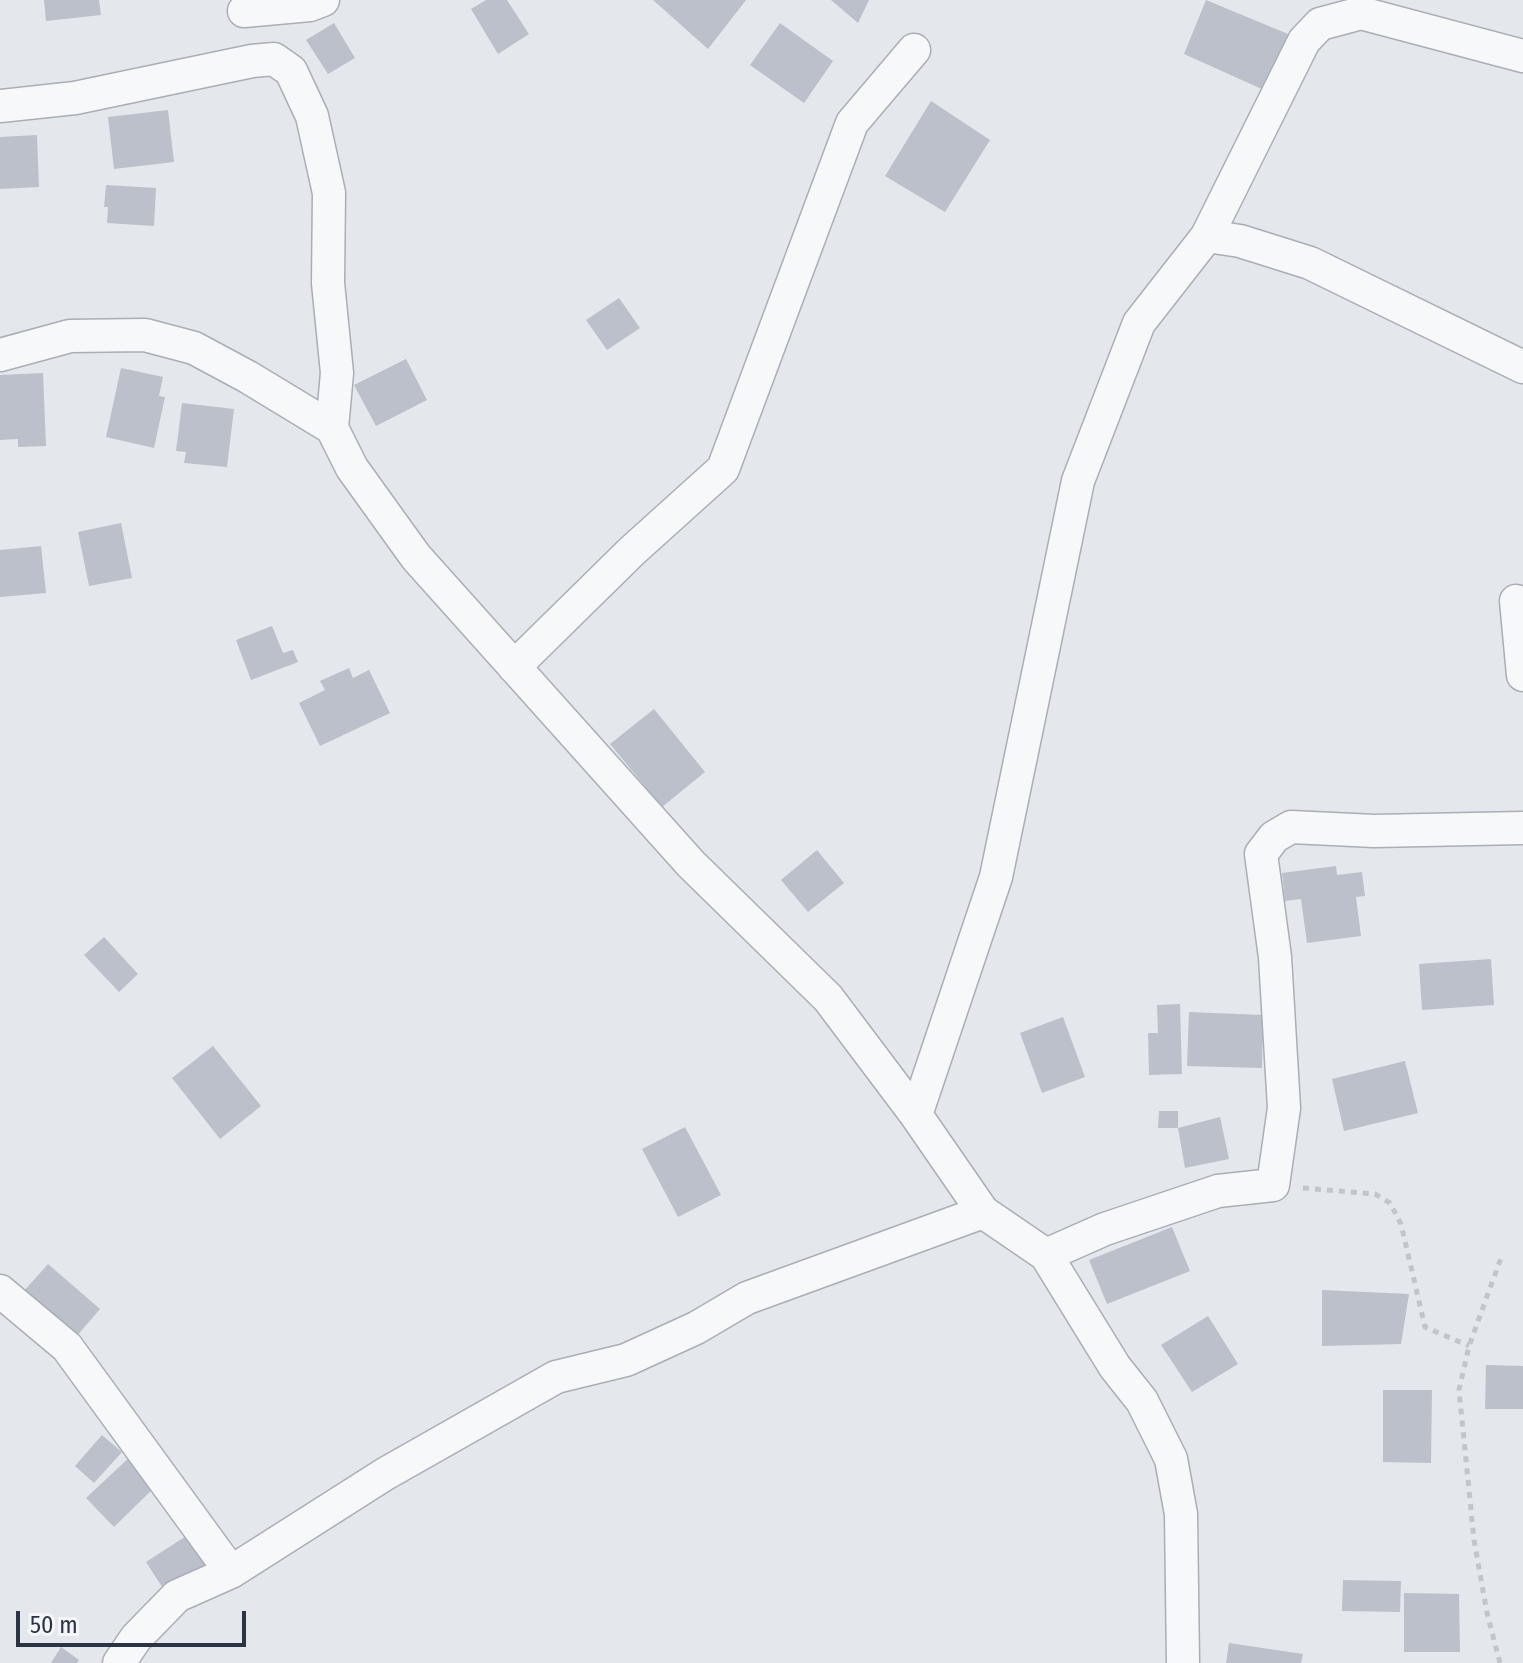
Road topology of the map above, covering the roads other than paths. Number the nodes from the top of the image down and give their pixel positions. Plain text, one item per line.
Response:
1 (323, 0) edge
2 (242, 6) edge
3 (914, 50) dead end
4 (1523, 56) edge
5 (252, 61) junction
6 (0, 106) edge
7 (1207, 236) junction
8 (0, 355) edge
9 (1523, 367) edge
10 (332, 428) junction
11 (1516, 601) dead end
12 (514, 667) junction
13 (1523, 675) edge
14 (1523, 828) edge
15 (916, 1115) junction
16 (983, 1212) junction
17 (1046, 1255) junction
18 (0, 1291) edge
19 (231, 1572) junction
20 (119, 1663) edge
21 (1183, 1663) edge

1 - 2 street
2 - 5 street
3 - 12 street
4 - 7 street
5 - 6 street
5 - 10 street
7 - 9 street
7 - 15 street
8 - 10 street
10 - 12 street
11 - 13 street
12 - 15 street
14 - 17 street
15 - 16 street
16 - 17 street
16 - 19 street
17 - 21 street
18 - 19 street
19 - 20 street

